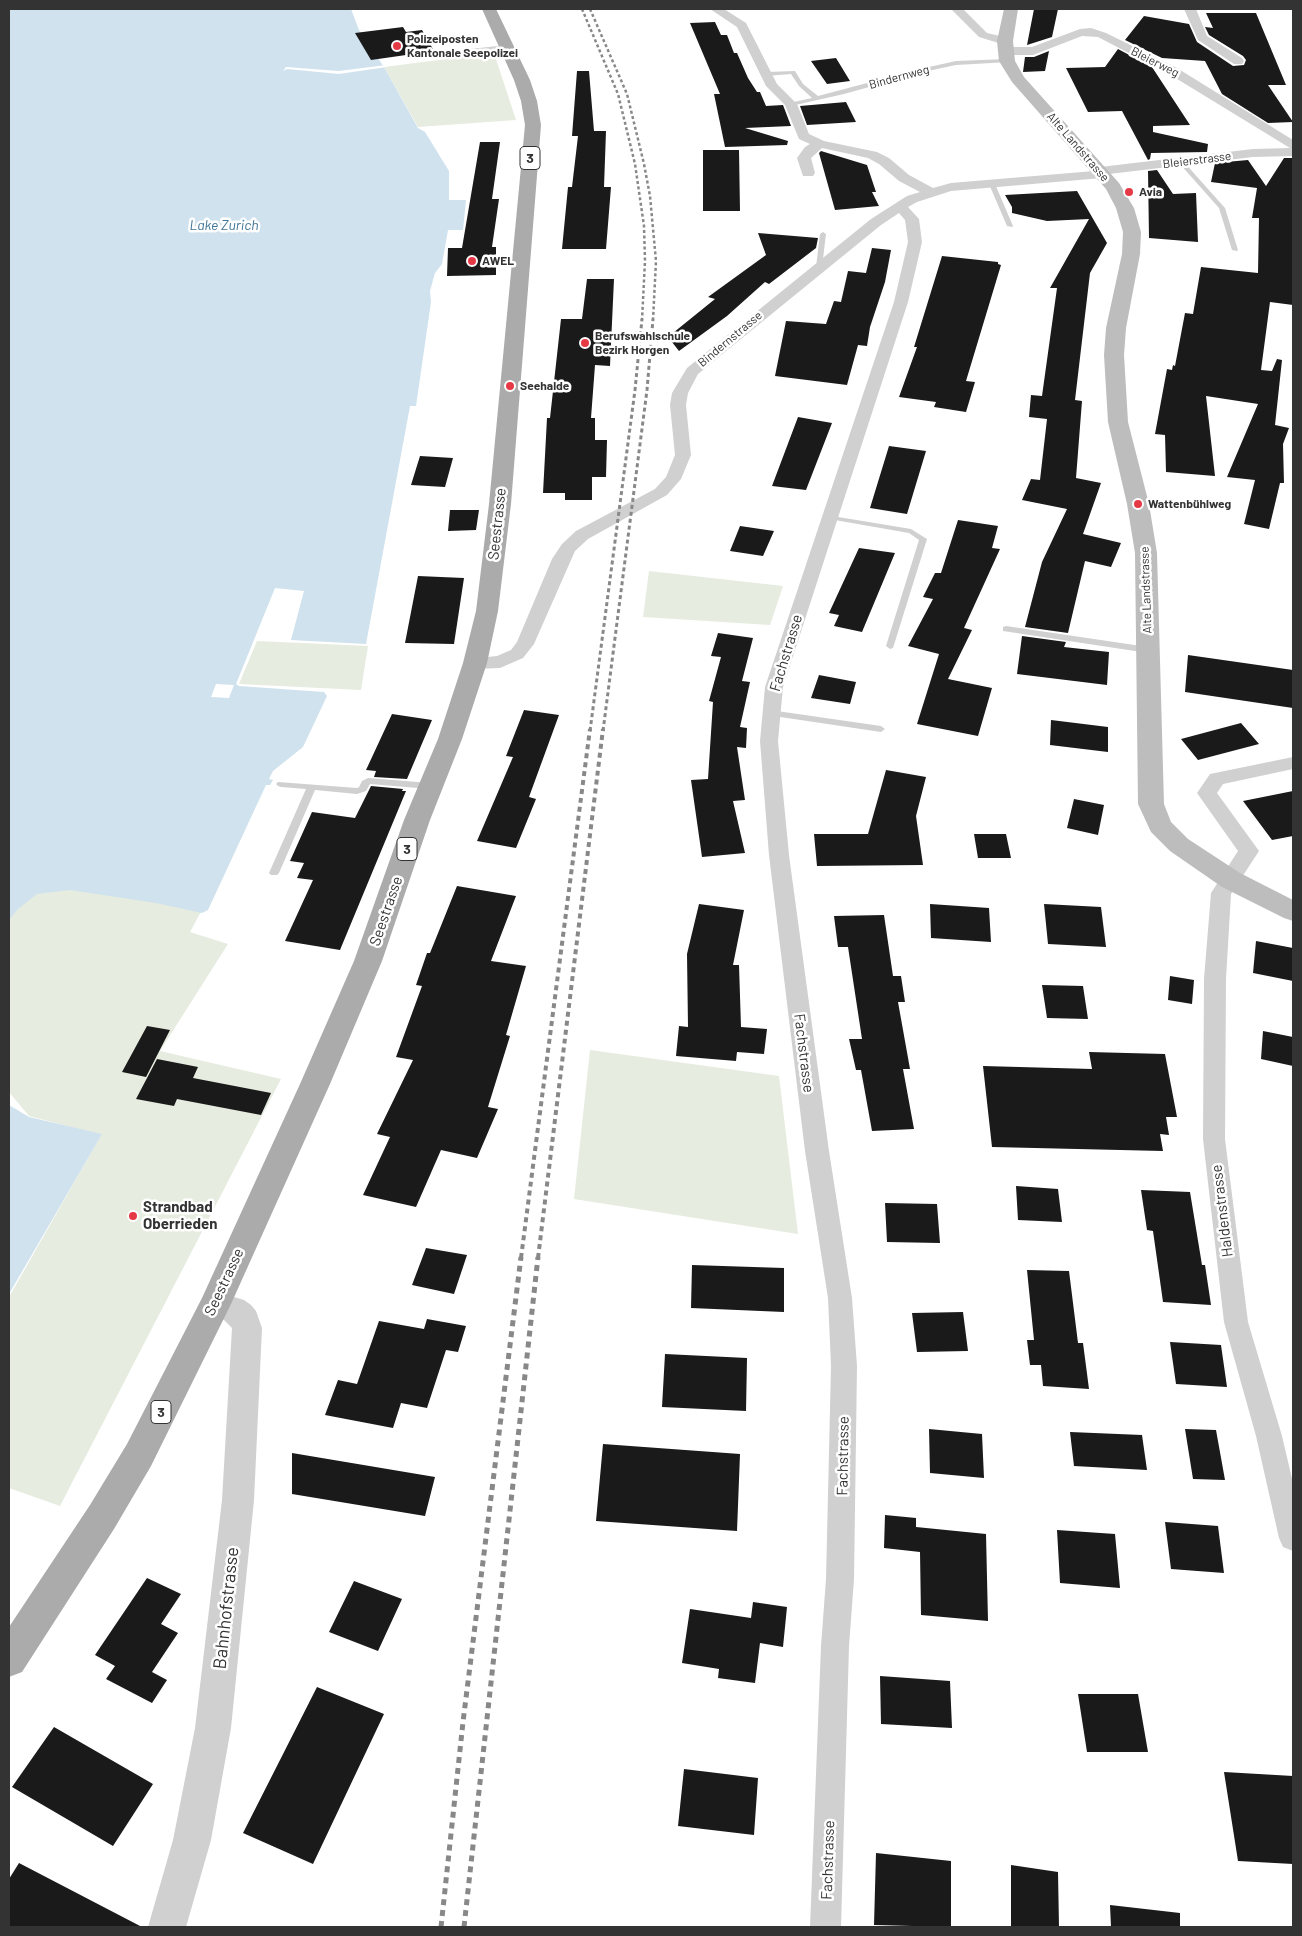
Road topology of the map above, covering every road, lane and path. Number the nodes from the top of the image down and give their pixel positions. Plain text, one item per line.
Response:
1 (488, 9) edge
2 (716, 9) edge
3 (957, 9) edge
4 (1011, 9) edge
5 (1190, 9) edge
6 (507, 47) junction
7 (1006, 51) junction
8 (451, 54) dead end
9 (1238, 61) dead end
10 (766, 74) junction
11 (816, 98) junction
12 (791, 104) junction
13 (820, 144) junction
14 (1293, 145) edge
15 (1293, 152) edge
16 (1181, 162) junction
17 (808, 173) dead end
18 (1101, 173) junction
19 (992, 184) junction
20 (931, 192) junction
21 (900, 206) junction
22 (1010, 226) dead end
23 (823, 234) dead end
24 (1235, 250) dead end
25 (819, 267) junction
26 (829, 517) junction
27 (1006, 629) dead end
28 (890, 646) dead end
29 (1148, 650) junction
30 (475, 663) junction
31 (770, 713) junction
32 (882, 729) dead end
33 (1293, 763) edge
34 (281, 784) dead end
35 (430, 786) junction
36 (312, 787) junction
37 (274, 873) dead end
38 (1231, 880) junction
39 (1293, 911) edge
40 (215, 1304) junction
41 (1293, 1538) edge
42 (9, 1659) edge
43 (167, 1927) edge
44 (826, 1927) edge

1 - 6 main road, Seestrasse / 3
2 - 10 street
3 - 7 street, Bleierweg
4 - 7 main road
5 - 9 street
6 - 8 lane
6 - 30 main road, Seestrasse / 3
7 - 11 lane, Bindernweg
7 - 14 street, Bleierweg
7 - 18 main road, Alte Landstrasse
10 - 11 lane
10 - 12 street
11 - 12 lane, Bindernweg
12 - 13 street
13 - 17 street
13 - 20 street
15 - 16 street, Bleierstrasse
16 - 18 street, Bleierstrasse
16 - 24 lane
18 - 19 street, Bindernstrasse
18 - 29 main road, Alte Landstrasse
19 - 20 street, Bindernstrasse
19 - 22 lane
20 - 21 street, Bindernstrasse
21 - 25 street, Bindernstrasse
21 - 26 street, Fachstrasse
23 - 25 lane
25 - 30 street, Bindernstrasse
26 - 28 lane
26 - 31 street, Fachstrasse
27 - 29 lane
29 - 38 main road, Alte Landstrasse
30 - 35 main road, Seestrasse / 3
31 - 32 lane
31 - 44 street, Fachstrasse
33 - 38 street, Haldenstrasse
34 - 36 lane
35 - 36 lane
35 - 40 main road, Seestrasse / 3
36 - 37 lane
38 - 39 main road, Alte Landstrasse
38 - 41 street, Haldenstrasse
40 - 42 main road, Seestrasse / 3
40 - 43 street, Bahnhofstrasse

